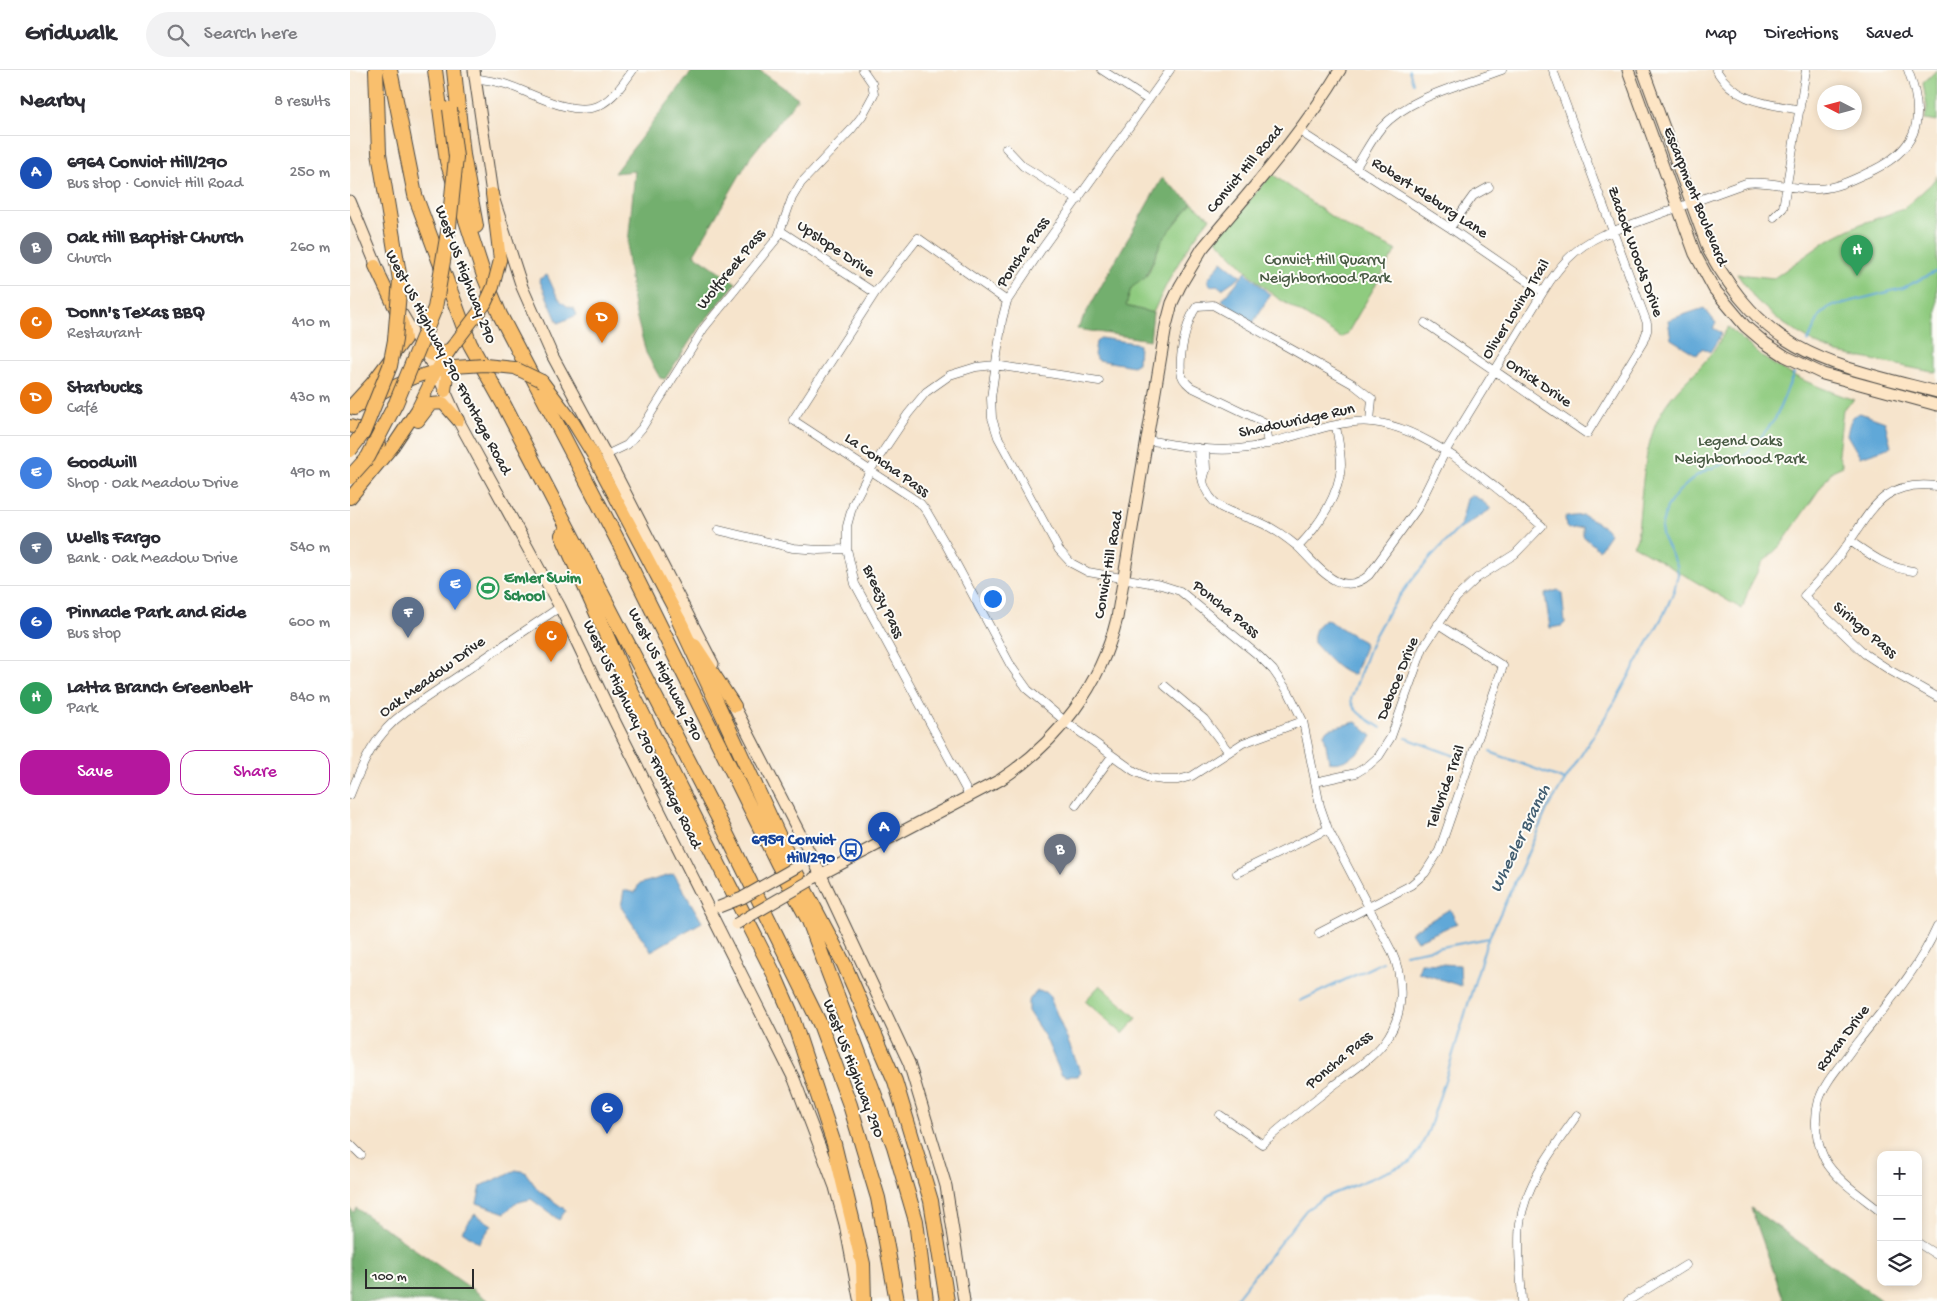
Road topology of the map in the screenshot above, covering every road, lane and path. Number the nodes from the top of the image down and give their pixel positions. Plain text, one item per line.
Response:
1 (376, 70) edge
2 (390, 70) edge
3 (435, 70) edge
4 (445, 70) edge
5 (454, 70) edge
6 (633, 70) edge
7 (863, 70) edge
8 (1102, 70) edge
9 (1170, 70) edge
10 (1340, 70) edge
11 (1502, 70) edge
12 (1553, 70) edge
13 (1628, 70) edge
14 (1643, 70) edge
15 (1716, 70) edge
16 (1806, 70) edge
17 (1908, 70) edge
18 (474, 74) edge
19 (1148, 100) junction
20 (1800, 110) junction
21 (1299, 131) junction
22 (1006, 148) dead end
23 (1356, 167) junction
24 (1787, 185) junction
25 (1489, 187) dead end
26 (492, 194) junction
27 (1078, 200) junction
28 (350, 202) edge
29 (1692, 202) junction
30 (1678, 207) junction
31 (1774, 218) dead end
32 (1450, 228) junction
33 (781, 230) junction
34 (1613, 232) junction
35 (375, 266) junction
36 (484, 276) junction
37 (1543, 292) junction
38 (875, 293) junction
39 (1007, 301) junction
40 (1425, 323) dead end
41 (452, 348) junction
42 (425, 352) junction
43 (995, 365) junction
44 (454, 367) junction
45 (436, 371) junction
46 (1495, 371) junction
47 (1099, 381) dead end
48 (445, 391) junction
49 (1937, 392) edge
50 (504, 404) junction
51 (1937, 405) edge
52 (350, 407) edge
53 (350, 412) edge
54 (458, 420) junction
55 (1370, 421) junction
56 (350, 426) edge
57 (1336, 426) junction
58 (1587, 434) joint
59 (1147, 440) junction
60 (1268, 444) junction
61 (394, 446) junction
62 (1201, 449) junction
63 (350, 450) edge
64 (1445, 452) junction
65 (606, 455) junction
66 (871, 469) junction
67 (371, 473) junction
68 (350, 478) edge
69 (1937, 486) edge
70 (350, 498) edge
71 (1542, 526) joint
72 (718, 530) dead end
73 (1850, 541) junction
74 (1298, 547) junction
75 (847, 549) junction
76 (1912, 571) dead end
77 (1124, 579) junction
78 (560, 607) junction
79 (678, 619) junction
80 (1438, 624) junction
81 (1165, 686) dead end
82 (1937, 697) edge
83 (735, 706) junction
84 (1302, 721) junction
85 (1066, 722) junction
86 (1228, 751) junction
87 (1112, 756) junction
88 (1316, 782) junction
89 (739, 785) junction
90 (350, 795) edge
91 (970, 797) junction
92 (1076, 805) dead end
93 (1328, 829) junction
94 (804, 842) junction
95 (798, 869) junction
96 (1237, 873) dead end
97 (821, 874) junction
98 (704, 899) junction
99 (1369, 908) junction
100 (1937, 927) edge
101 (720, 932) junction
102 (1319, 933) dead end
103 (1220, 1115) dead end
104 (1577, 1115) dead end
105 (350, 1144) edge
106 (361, 1154) dead end
107 (1877, 1209) edge
108 (1922, 1246) edge
109 (1937, 1255) edge
110 (1686, 1265) dead end
111 (859, 1301) edge
112 (864, 1301) edge
113 (897, 1301) edge
114 (926, 1301) edge
115 (947, 1301) edge
116 (964, 1301) edge
117 (1522, 1301) edge
118 (1628, 1301) edge

1 - 63 highway, bridge
2 - 50 highway, West US Highway 290
3 - 36 highway, West US Highway 290
4 - 68 highway, bridge
5 - 36 highway
6 - 18 street
7 - 33 street, Wolfcreek Pass
8 - 19 street
9 - 19 street, Poncha Pass
10 - 21 main road, Convict Hill Road
11 - 23 street
12 - 34 street, Zadock Woods Drive
13 - 30 main road, Escarpment Boulevard
14 - 29 main road, Escarpment Boulevard
15 - 20 street
16 - 20 street
17 - 24 street, Oliver Loving Trail
18 - 26 main road
19 - 27 street, Poncha Pass
20 - 24 street
21 - 23 street, Robert Kleburg Lane
21 - 59 main road, Convict Hill Road
22 - 27 street
23 - 32 street, Robert Kleburg Lane
24 - 29 street, Oliver Loving Trail
24 - 31 street
25 - 32 street
26 - 41 main road, bridge
26 - 65 main road
27 - 39 street, Poncha Pass
28 - 35 main road, West US Highway 290 Frontage Road
29 - 30 street, Oliver Loving Trail
29 - 49 main road, Escarpment Boulevard
30 - 34 street, Oliver Loving Trail
30 - 51 main road, Escarpment Boulevard
32 - 37 street, Robert Kleburg Lane
33 - 38 street, Upslope Drive
33 - 65 street, Wolfcreek Pass
34 - 37 street, Oliver Loving Trail
34 - 58 street, Zadock Woods Drive
35 - 42 main road, West US Highway 290 Frontage Road
35 - 52 main road
36 - 89 highway, West US Highway 290
37 - 46 street, Oliver Loving Trail
38 - 39 street, La Concha Pass
38 - 66 street, La Concha Pass
39 - 43 street, Poncha Pass
40 - 46 street, Orrick Drive
41 - 42 main road
41 - 45 main road
42 - 45 main road, West US Highway 290 Frontage Road
43 - 47 street, Breezy Pass
43 - 66 street, Breezy Pass
43 - 77 street, Poncha Pass
44 - 45 main road
44 - 48 main road
44 - 79 main road, bridge
45 - 48 main road, West US Highway 290 Frontage Road
45 - 53 main road
45 - 61 main road
46 - 58 street, Orrick Drive
46 - 64 street, Oliver Loving Trail
48 - 54 main road, West US Highway 290 Frontage Road
50 - 112 highway
50 - 113 highway, West US Highway 290
54 - 61 main road
54 - 78 main road, West US Highway 290 Frontage Road
55 - 57 street, Shadowridge Run
55 - 60 street
55 - 64 street, Shadowridge Run
56 - 67 main road
57 - 60 street, Shadowridge Run
57 - 74 street
59 - 62 street, Shadowridge Run
59 - 77 main road, Convict Hill Road
60 - 62 street, Shadowridge Run
61 - 67 main road
62 - 74 street, Oliver Loving Trail
64 - 71 street, Shadowridge Run
64 - 74 street, Oliver Loving Trail
65 - 83 main road
66 - 75 street, Breezy Pass
66 - 85 street, La Concha Pass
67 - 70 main road
69 - 73 street
71 - 80 street, Debcoe Drive
72 - 75 street
73 - 76 street
73 - 82 street, Siringo Pass
75 - 91 street, Breezy Pass
77 - 84 street, Poncha Pass
77 - 85 main road, Convict Hill Road
78 - 90 street, Oak Meadow Drive
78 - 98 main road, West US Highway 290 Frontage Road
79 - 83 main road
79 - 95 highway
80 - 88 street, Debcoe Drive
80 - 99 street, Telluride Trail
81 - 86 street
83 - 94 main road
84 - 86 street, La Concha Pass
84 - 88 street, Poncha Pass
85 - 87 street, La Concha Pass
85 - 91 main road, Convict Hill Road
86 - 87 street, La Concha Pass
87 - 92 street
88 - 93 street, Poncha Pass
89 - 95 highway
89 - 114 highway, West US Highway 290
91 - 97 main road, Convict Hill Road
93 - 96 street
93 - 99 street, Poncha Pass
94 - 95 main road
94 - 97 main road
95 - 98 main road, bridge
95 - 115 highway
97 - 101 main road, Convict Hill Road, bridge
97 - 116 main road
98 - 101 main road, West US Highway 290 Frontage Road
99 - 102 street, Telluride Trail
99 - 103 street, Poncha Pass
100 - 107 street, Rotan Drive
101 - 111 main road, West US Highway 290 Frontage Road
104 - 117 street
105 - 106 street
108 - 109 street
110 - 118 street

